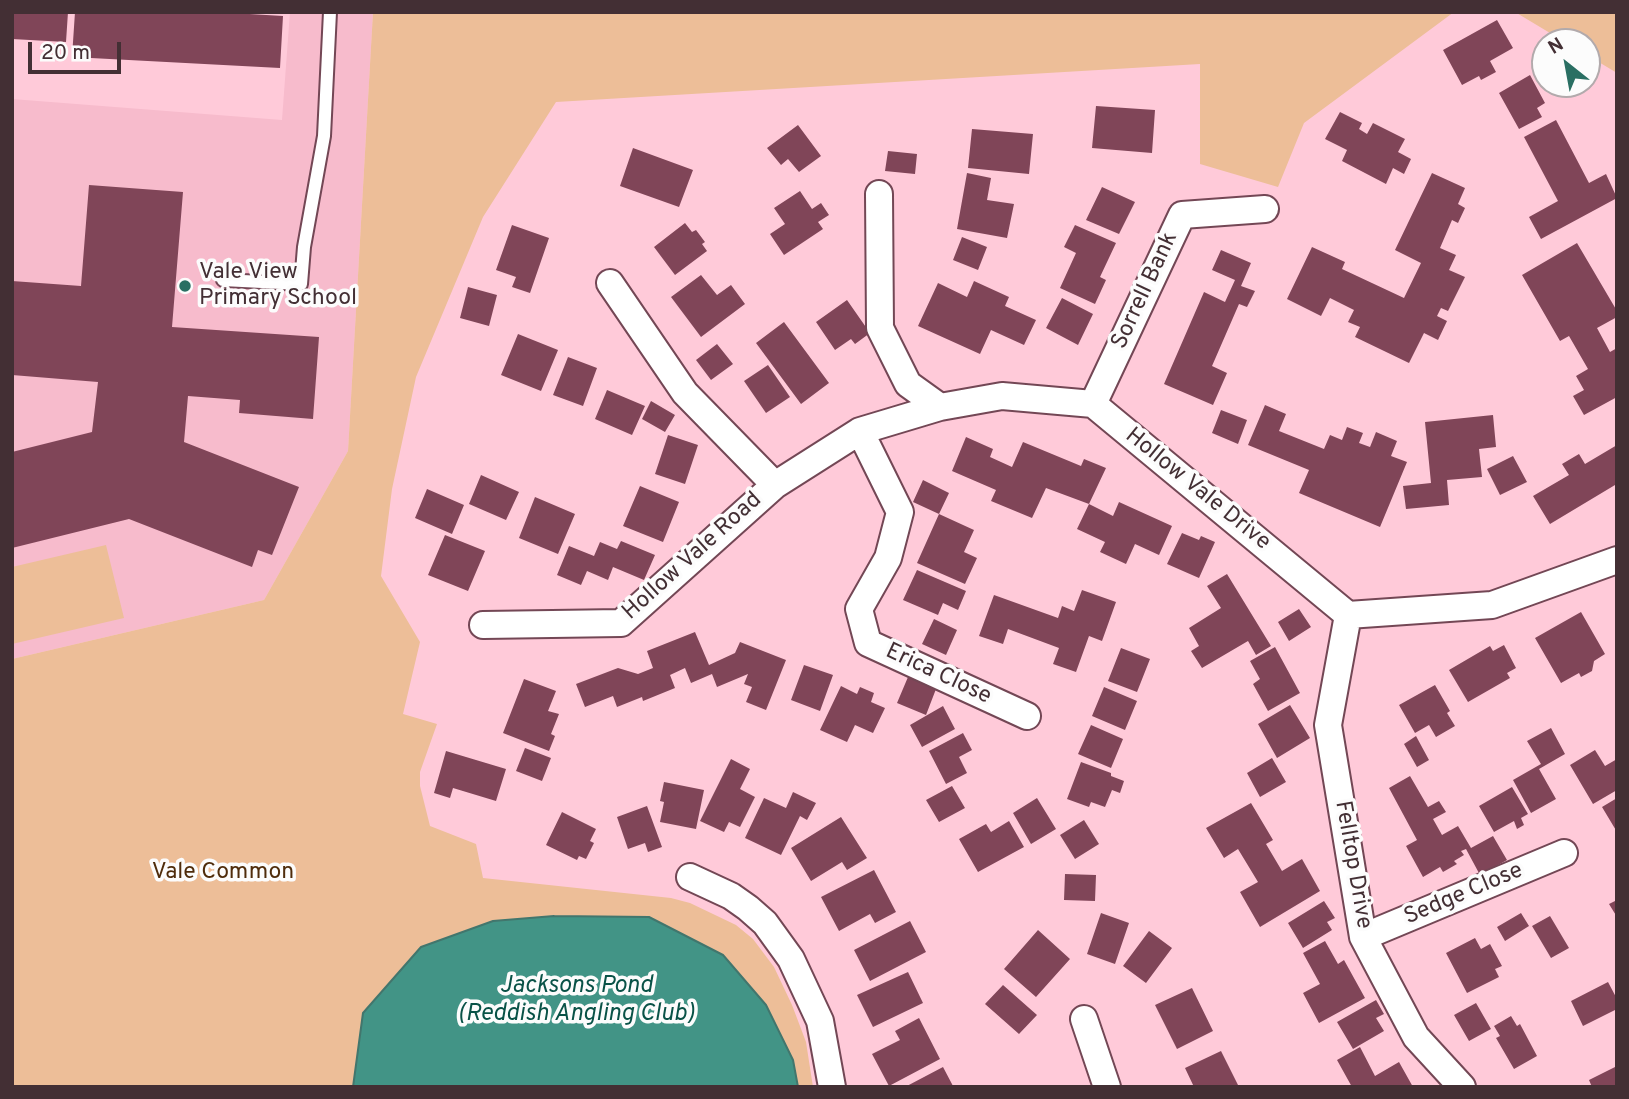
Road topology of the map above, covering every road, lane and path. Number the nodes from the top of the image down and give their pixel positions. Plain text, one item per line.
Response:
1 (330, 12) edge
2 (879, 194) dead end
3 (1265, 209) dead end
4 (223, 280) dead end
5 (610, 283) dead end
6 (1093, 404) junction
7 (940, 407) junction
8 (860, 431) junction
9 (775, 485) junction
10 (1617, 560) edge
11 (1348, 615) junction
12 (483, 625) dead end
13 (1027, 716) dead end
14 (1564, 853) dead end
15 (690, 877) dead end
16 (1363, 937) junction
17 (1084, 1019) dead end
18 (832, 1087) edge
19 (1107, 1087) edge
20 (1462, 1087) edge

1 - 4 lane
2 - 7 street
3 - 6 street, Sorrell Bank
5 - 9 street
6 - 7 street
6 - 11 street, Hollow Vale Drive
7 - 8 street
8 - 9 street
8 - 13 street, Erica Close
9 - 12 street, Hollow Vale Road
10 - 11 street
11 - 16 street, Felltop Drive
14 - 16 street, Sedge Close
15 - 18 street
16 - 20 street, Felltop Drive
17 - 19 street

